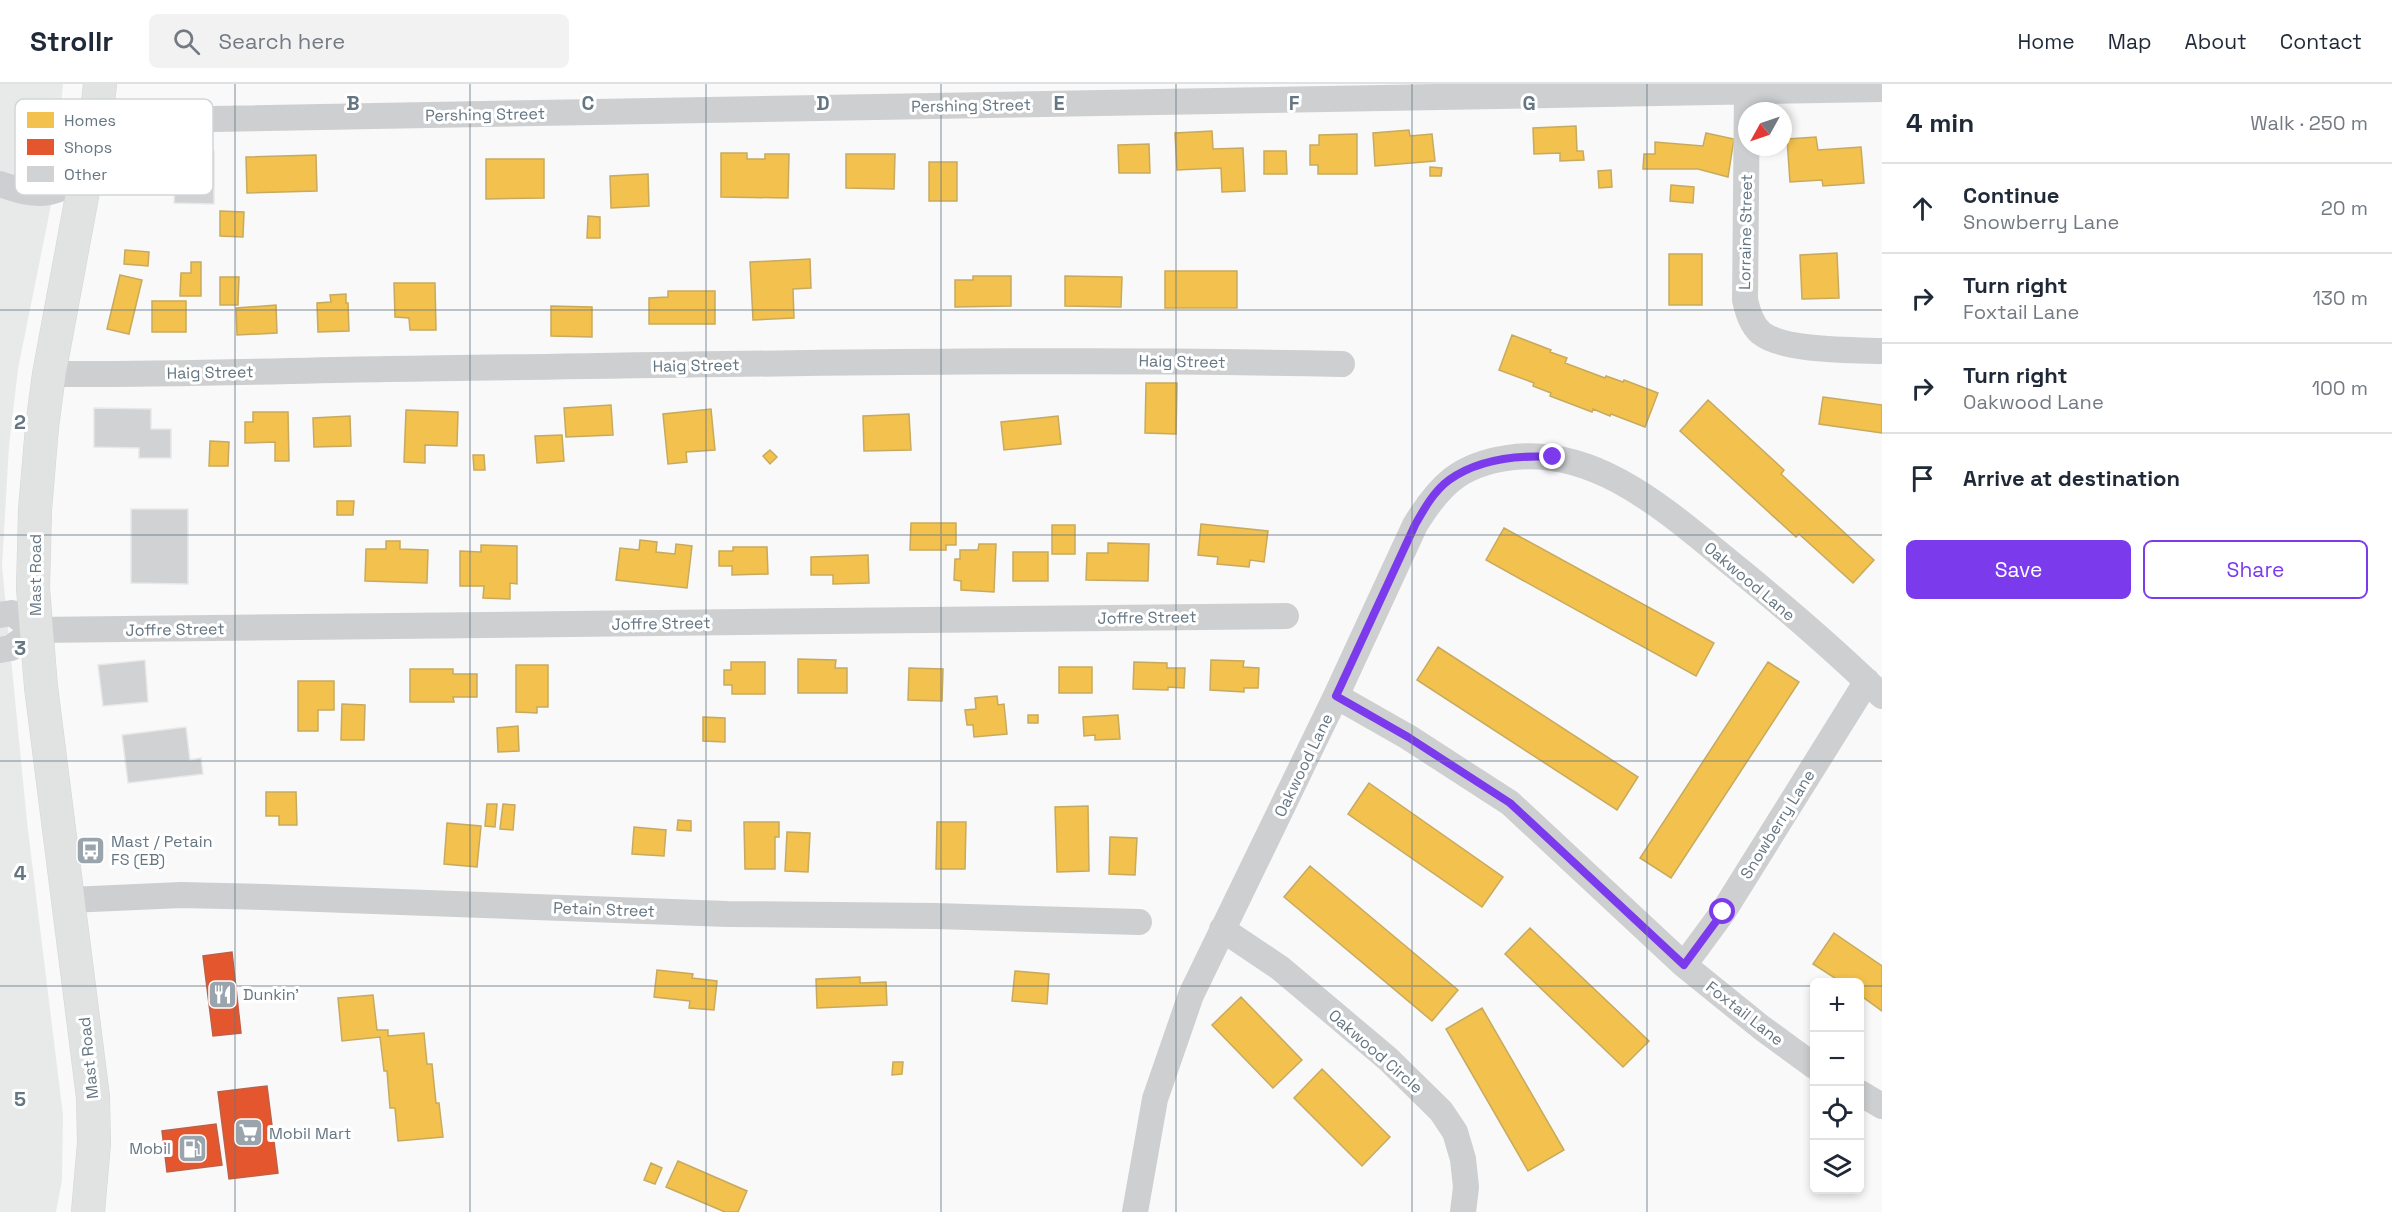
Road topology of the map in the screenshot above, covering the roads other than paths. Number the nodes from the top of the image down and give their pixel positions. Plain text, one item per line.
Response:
1 (100, 84) edge
2 (1882, 89) edge
3 (1747, 90) junction
4 (98, 99) edge
5 (213, 119) edge
6 (0, 184) edge
7 (15, 189) edge
8 (82, 195) edge
9 (1882, 351) edge
10 (1342, 364) dead end
11 (49, 374) junction
12 (0, 615) edge
13 (1286, 616) dead end
14 (35, 630) junction
15 (0, 650) edge
16 (1874, 688) edge
17 (1336, 696) junction
18 (69, 900) junction
19 (1139, 922) dead end
20 (1222, 929) junction
21 (1684, 965) junction
22 (1810, 1062) edge
23 (1864, 1095) edge
24 (1882, 1106) edge
25 (88, 1212) edge
26 (1135, 1212) edge
27 (1463, 1212) edge

1 - 4 main road, Mast Road
2 - 3 street, Pershing Street
3 - 5 street, Pershing Street
3 - 9 street, Lorraine Street
6 - 7 street
8 - 11 main road, Mast Road
10 - 11 street, Haig Street
11 - 14 main road, Mast Road
12 - 14 street
13 - 14 street, Joffre Street
14 - 15 street
14 - 18 main road, Mast Road
16 - 17 street, Oakwood Lane
16 - 21 street, Snowberry Lane
17 - 20 street, Oakwood Lane
17 - 21 street, Foxtail Lane
18 - 19 street, Petain Street
18 - 25 main road, Mast Road
20 - 26 street, Oakwood Lane
20 - 27 street, Oakwood Circle
21 - 22 street, Foxtail Lane
23 - 24 street

